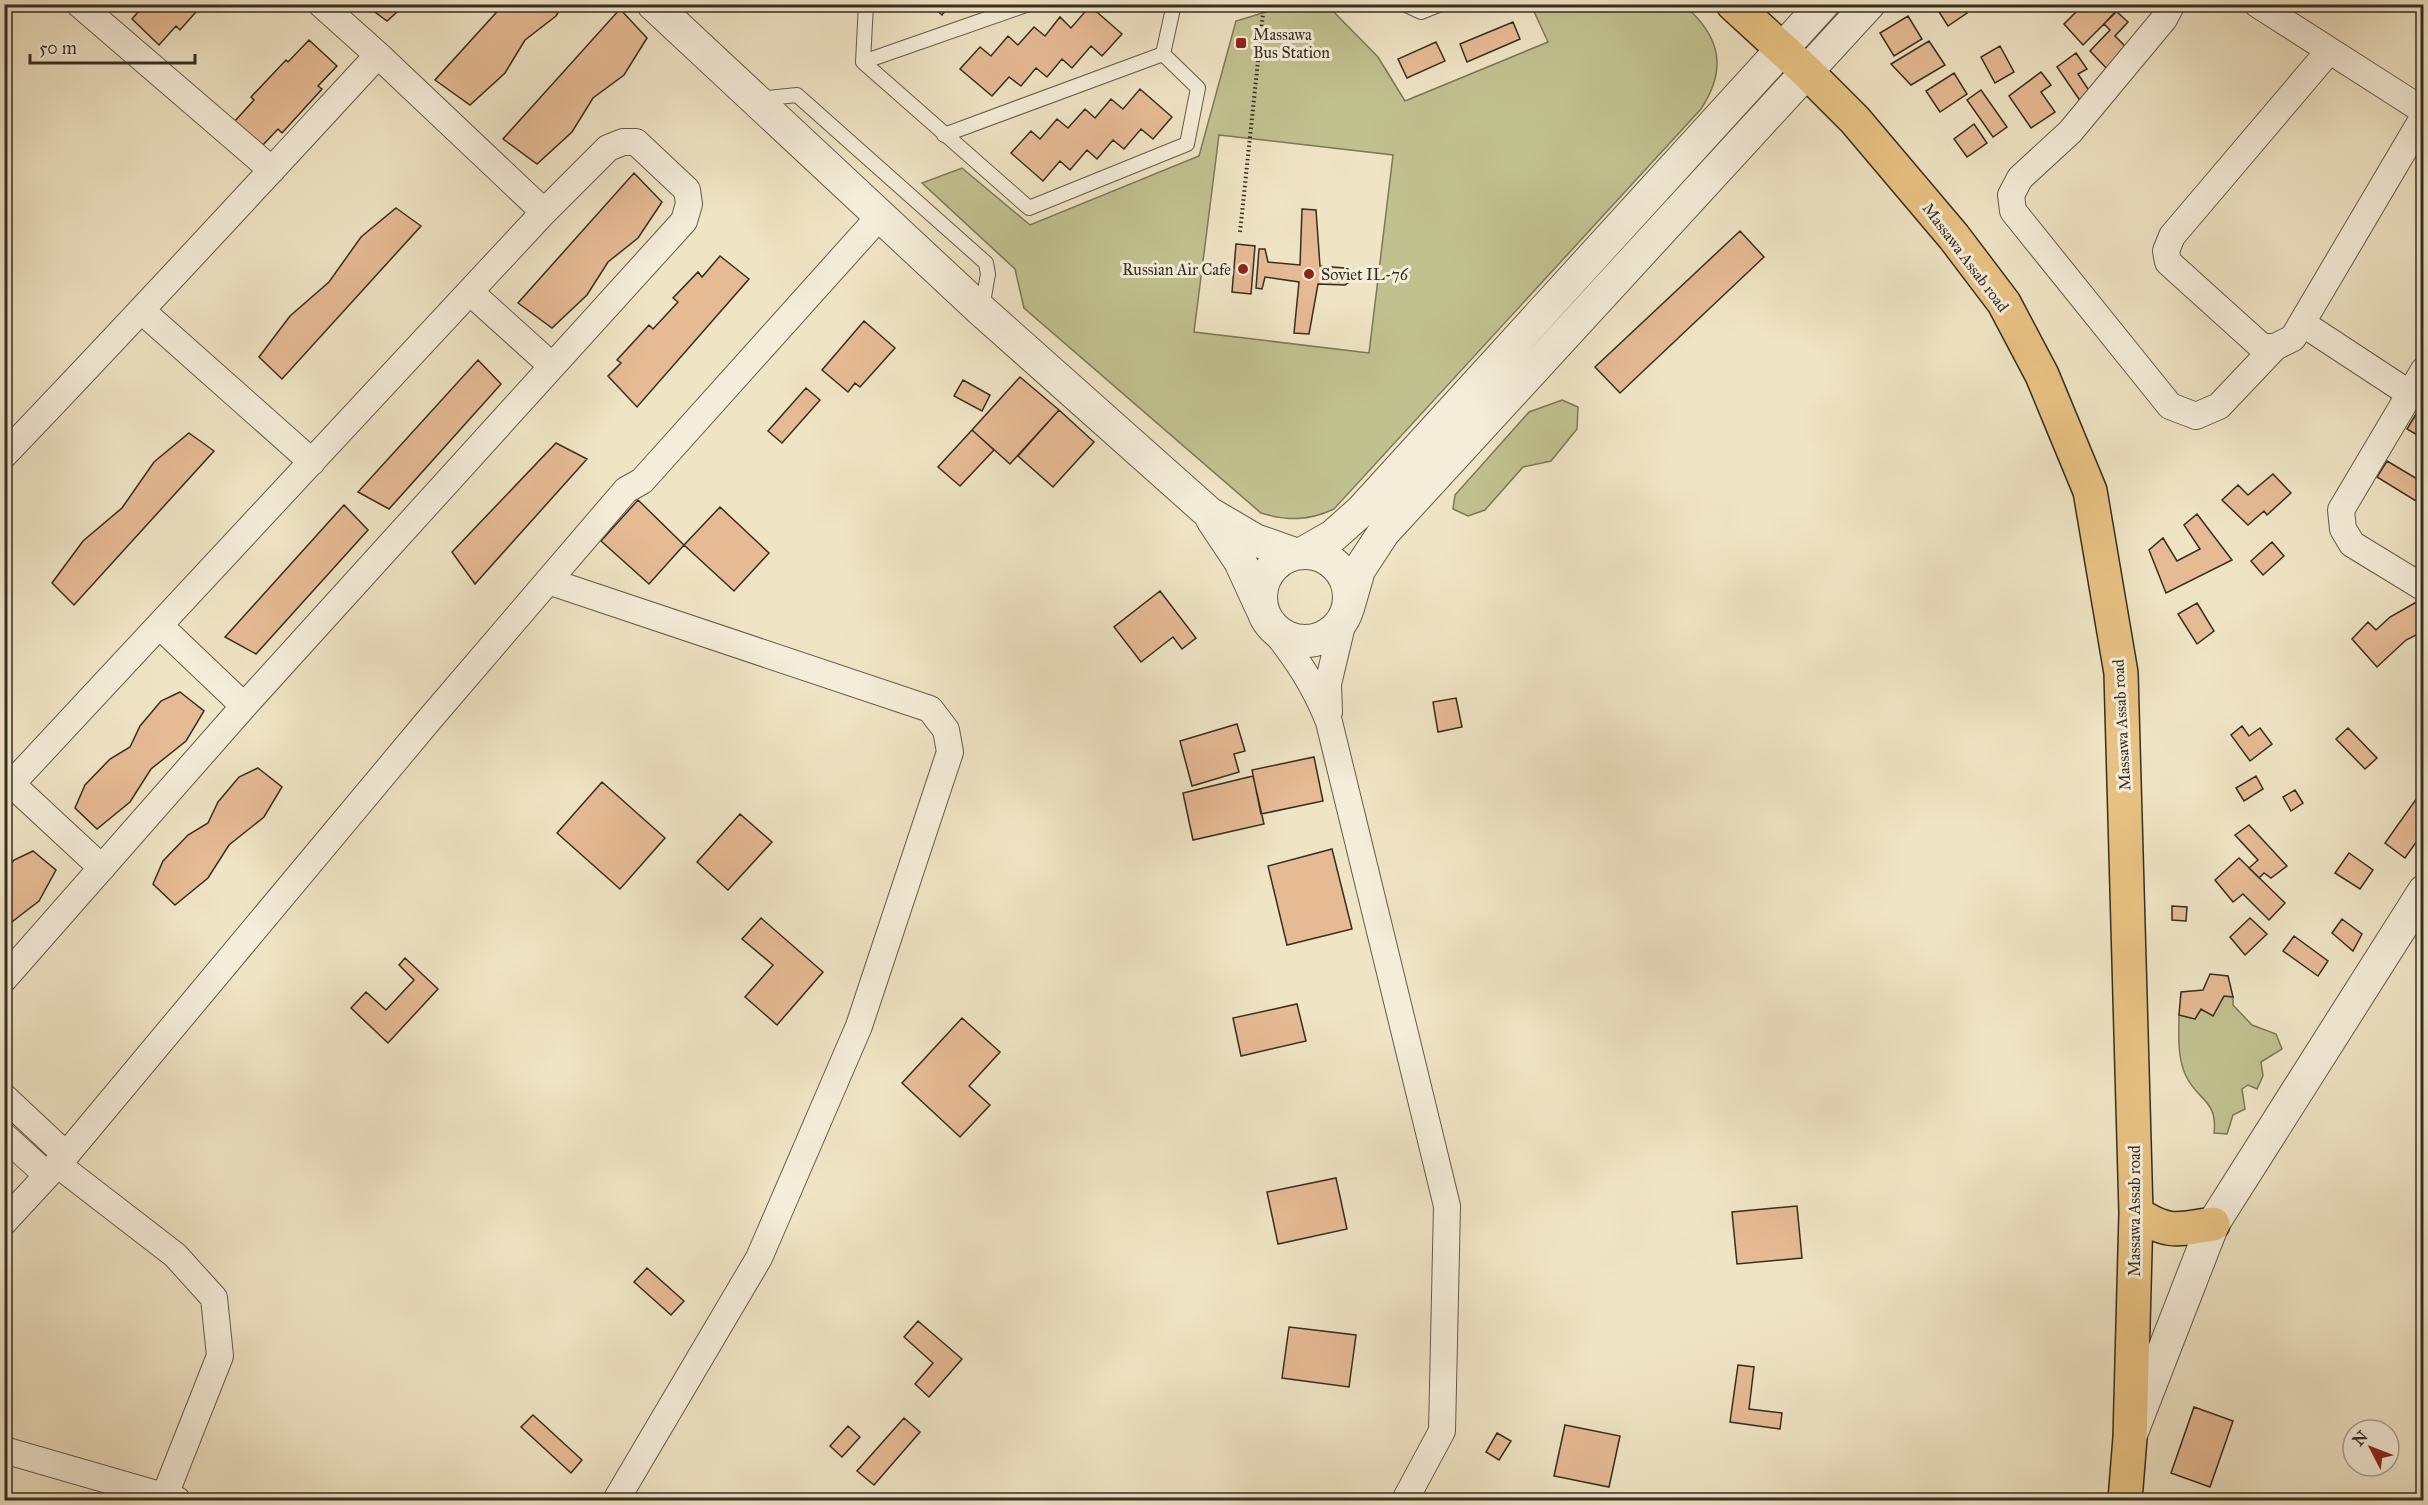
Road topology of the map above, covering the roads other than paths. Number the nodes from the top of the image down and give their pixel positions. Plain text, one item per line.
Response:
1 (79, 4) edge
2 (321, 4) edge
3 (653, 4) edge
4 (866, 4) edge
5 (1029, 4) edge
6 (1174, 4) edge
7 (1404, 4) edge
8 (1441, 4) edge
9 (1733, 4) edge
10 (1823, 4) edge
11 (1869, 4) edge
12 (2172, 4) edge
13 (2257, 4) edge
14 (1782, 49) junction
15 (2330, 51) junction
16 (1163, 54) junction
17 (378, 55) junction
18 (863, 62) junction
19 (1807, 72) junction
20 (752, 99) junction
21 (2424, 114) edge
22 (944, 135) junction
23 (272, 170) junction
24 (544, 212) junction
25 (880, 216) junction
26 (470, 292) junction
27 (981, 310) junction
28 (142, 311) junction
29 (2302, 323) junction
30 (2276, 347) junction
31 (552, 366) junction
32 (2424, 370) edge
33 (2410, 394) junction
34 (4, 455) edge
35 (312, 462) junction
36 (1209, 513) junction
37 (1300, 553) junction
38 (548, 581) junction
39 (2424, 588) edge
40 (1346, 613) junction
41 (1268, 622) junction
42 (160, 626) junction
43 (244, 706) junction
44 (1329, 722) junction
45 (7, 784) edge
46 (102, 868) junction
47 (2424, 891) edge
48 (4, 979) edge
49 (4, 1097) edge
50 (4, 1136) edge
51 (57, 1164) junction
52 (2136, 1213) junction
53 (4, 1222) edge
54 (2213, 1224) junction
55 (2130, 1438) junction
56 (4, 1450) edge
57 (169, 1499) edge
58 (616, 1500) edge
59 (1405, 1500) edge
60 (2125, 1500) edge

1 - 23 street
2 - 17 street
3 - 20 street
4 - 18 lane
5 - 18 lane
6 - 16 lane
7 - 8 lane
9 - 14 highway, Massawa Assab road
10 - 14 street
11 - 19 street
12 - 30 street
13 - 15 street
14 - 19 highway, Massawa Assab road
14 - 37 street
15 - 21 street
15 - 30 street
16 - 22 lane
16 - 22 lane
17 - 23 street
17 - 24 street
18 - 22 lane
19 - 40 street
19 - 52 highway, Massawa Assab road
20 - 25 street
20 - 27 lane
21 - 29 street
23 - 28 street
24 - 26 street
24 - 31 street
25 - 27 street
25 - 38 street
26 - 31 street
26 - 35 street
27 - 36 street
28 - 34 street
28 - 35 street
29 - 30 street
29 - 33 street
31 - 43 street
32 - 33 street
33 - 39 street
35 - 42 street
36 - 37 street
36 - 41 street
37 - 40 street
37 - 41 street
38 - 51 street
38 - 58 street
40 - 41 street
40 - 44 street
41 - 44 street
42 - 43 street
42 - 45 street
43 - 46 street
44 - 59 street
45 - 46 street
46 - 48 street
47 - 54 street
49 - 51 street
50 - 51 street
51 - 53 street
51 - 57 street
52 - 54 highway
52 - 55 highway, Massawa Assab road
54 - 55 street
55 - 60 highway, Massawa Assab road
56 - 57 street

